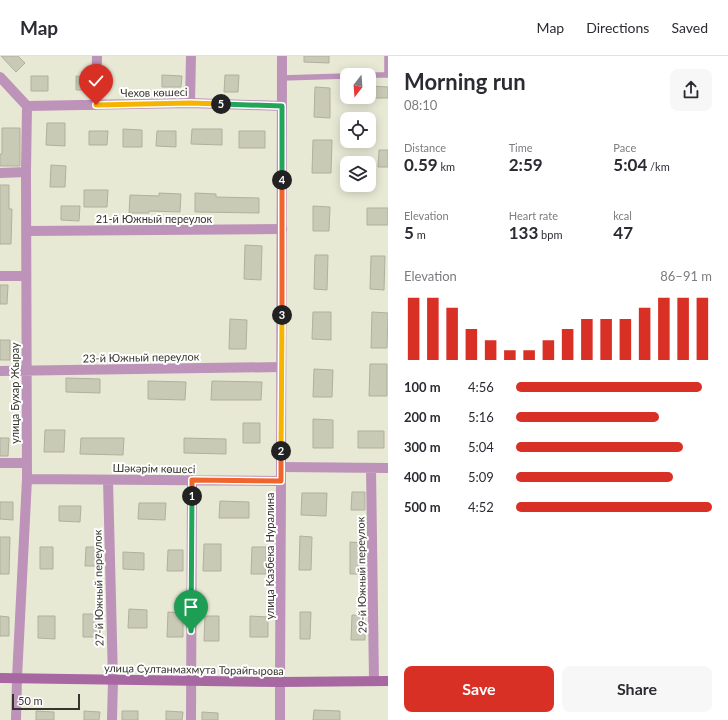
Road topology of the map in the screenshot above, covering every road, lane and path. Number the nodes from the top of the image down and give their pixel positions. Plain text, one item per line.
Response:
1 (97, 56) edge
2 (191, 56) edge
3 (282, 56) edge
4 (387, 56) edge
5 (376, 75) edge
6 (340, 76) edge
7 (0, 77) edge
8 (282, 78) junction
9 (190, 103) junction
10 (96, 105) junction
11 (27, 106) junction
12 (282, 106) junction
13 (26, 172) junction
14 (0, 173) edge
15 (282, 229) junction
16 (26, 231) junction
17 (0, 276) edge
18 (26, 276) junction
19 (281, 367) junction
20 (26, 370) junction
21 (0, 371) edge
22 (0, 463) edge
23 (27, 463) junction
24 (281, 467) junction
25 (372, 468) junction
26 (388, 468) edge
27 (27, 479) junction
28 (108, 480) junction
29 (192, 480) junction
30 (281, 481) junction
31 (0, 678) edge
32 (17, 678) junction
33 (113, 680) junction
34 (374, 681) junction
35 (388, 681) edge
36 (191, 682) junction
37 (280, 682) junction
38 (16, 720) edge
39 (112, 720) edge
40 (191, 720) edge
41 (280, 720) edge

1 - 10 street
2 - 9 street
3 - 8 street, улица Казбека Нуралина
4 - 5 lane
6 - 8 lane
7 - 11 street
8 - 12 street, улица Казбека Нуралина
9 - 10 street, Чехов көшесі
9 - 12 street, Чехов көшесі
10 - 11 street, Чехов көшесі
11 - 13 street, улица Бухар Жырау
12 - 15 street, улица Казбека Нуралина
13 - 14 street
13 - 16 street, улица Бухар Жырау
15 - 16 street, 21-й Южный переулок
15 - 19 street, улица Казбека Нуралина
16 - 18 street, улица Бухар Жырау
17 - 18 street
18 - 20 street, улица Бухар Жырау
19 - 20 street, 23-й Южный переулок
19 - 24 street, улица Казбека Нуралина
20 - 21 street, 23-й Южный переулок
20 - 23 street, улица Бухар Жырау
22 - 23 street
23 - 27 street, улица Бухар Жырау
24 - 25 street
24 - 30 street, улица Казбека Нуралина
25 - 26 street
25 - 34 street, 29-й Южный переулок
27 - 28 street, Шәкәрім көшесі
27 - 32 street, улица Бухар Жырау
28 - 29 street, Шәкәрім көшесі
28 - 33 street, 27-й Южный переулок
29 - 30 street, Шәкәрім көшесі
29 - 36 street
30 - 37 street, улица Казбека Нуралина
31 - 32 main road, улица Султанмахмута Торайгырова
32 - 33 main road, улица Султанмахмута Торайгырова
32 - 38 street, улица Бухар Жырау
33 - 36 main road, улица Султанмахмута Торайгырова
33 - 39 street, 27-й Южный переулок
34 - 35 main road, улица Султанмахмута Торайгырова
34 - 37 main road, улица Султанмахмута Торайгырова
36 - 37 main road, улица Султанмахмута Торайгырова
36 - 40 street
37 - 41 street, улица Казбека Нуралина

